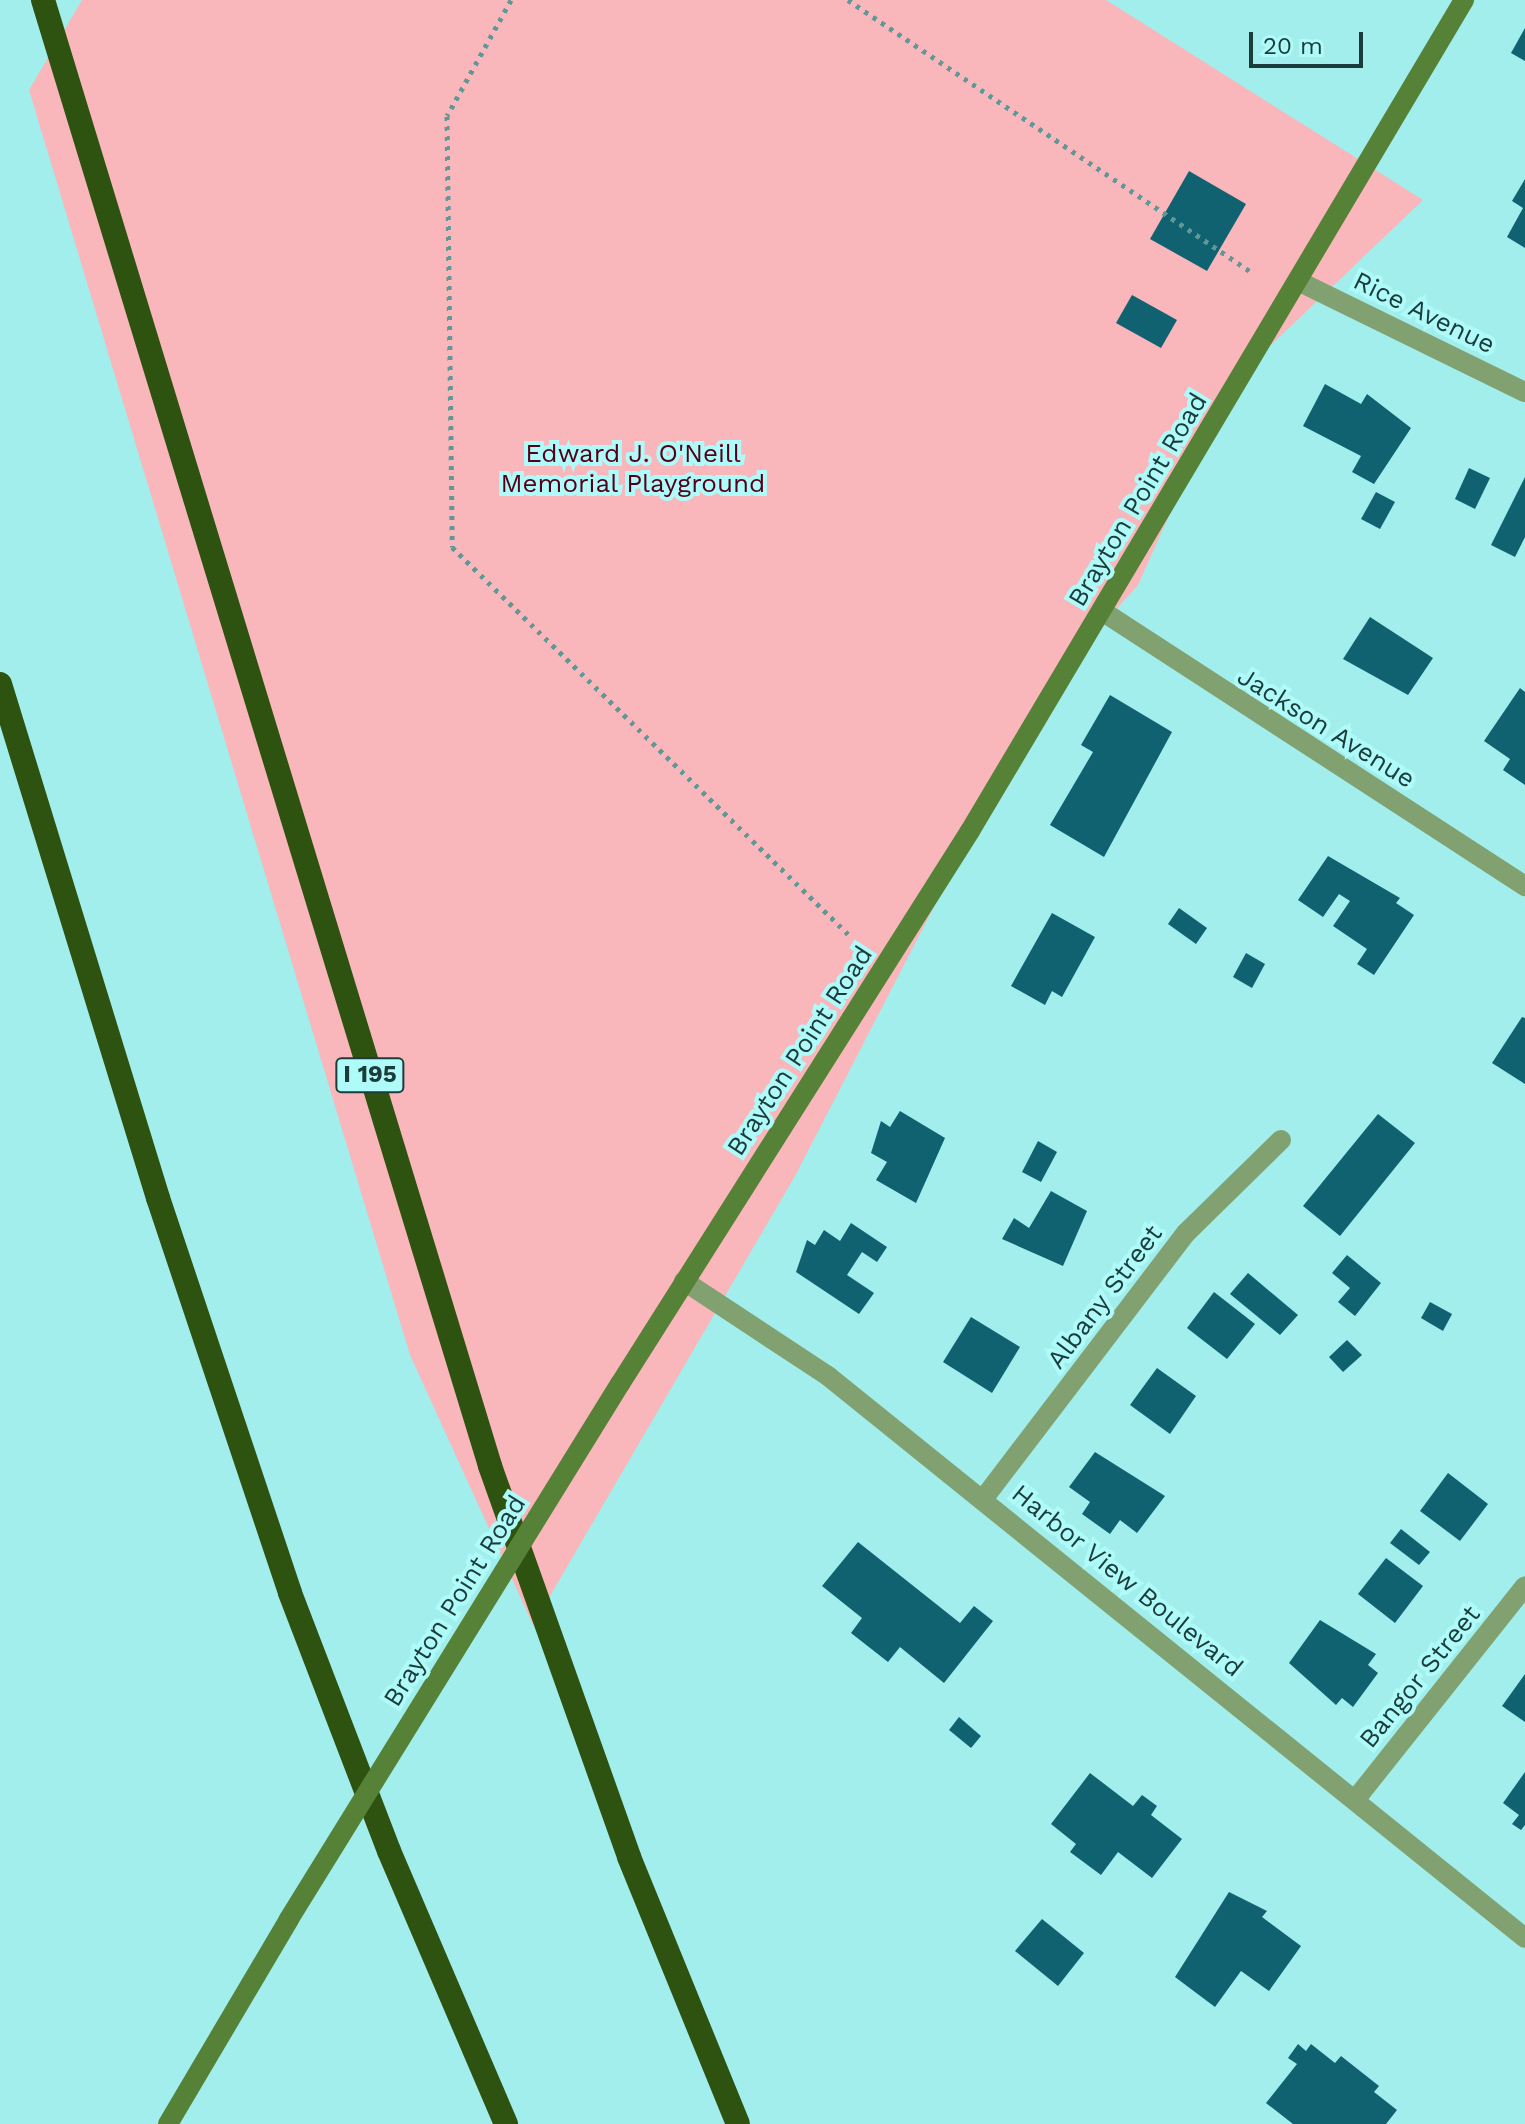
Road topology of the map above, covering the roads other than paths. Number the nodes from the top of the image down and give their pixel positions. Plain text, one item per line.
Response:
1 (1464, 0) edge
2 (45, 4) edge
3 (1300, 282) junction
4 (1525, 392) edge
5 (1102, 611) junction
6 (0, 684) edge
7 (1525, 886) edge
8 (1281, 1140) dead end
9 (684, 1281) junction
10 (984, 1498) junction
11 (1525, 1586) edge
12 (1355, 1800) junction
13 (1525, 1938) edge
14 (168, 2124) edge
15 (506, 2124) edge
16 (738, 2124) edge

1 - 3 street, Brayton Point Road
2 - 16 highway, I 195
3 - 4 street, Rice Avenue
3 - 5 street, Brayton Point Road
5 - 7 street, Jackson Avenue
5 - 9 street, Brayton Point Road
6 - 15 highway
8 - 10 street, Albany Street
9 - 10 street, Harbor View Boulevard
9 - 14 street, Brayton Point Road, bridge
10 - 12 street, Harbor View Boulevard
11 - 12 street, Bangor Street
12 - 13 street, Harbor View Boulevard

